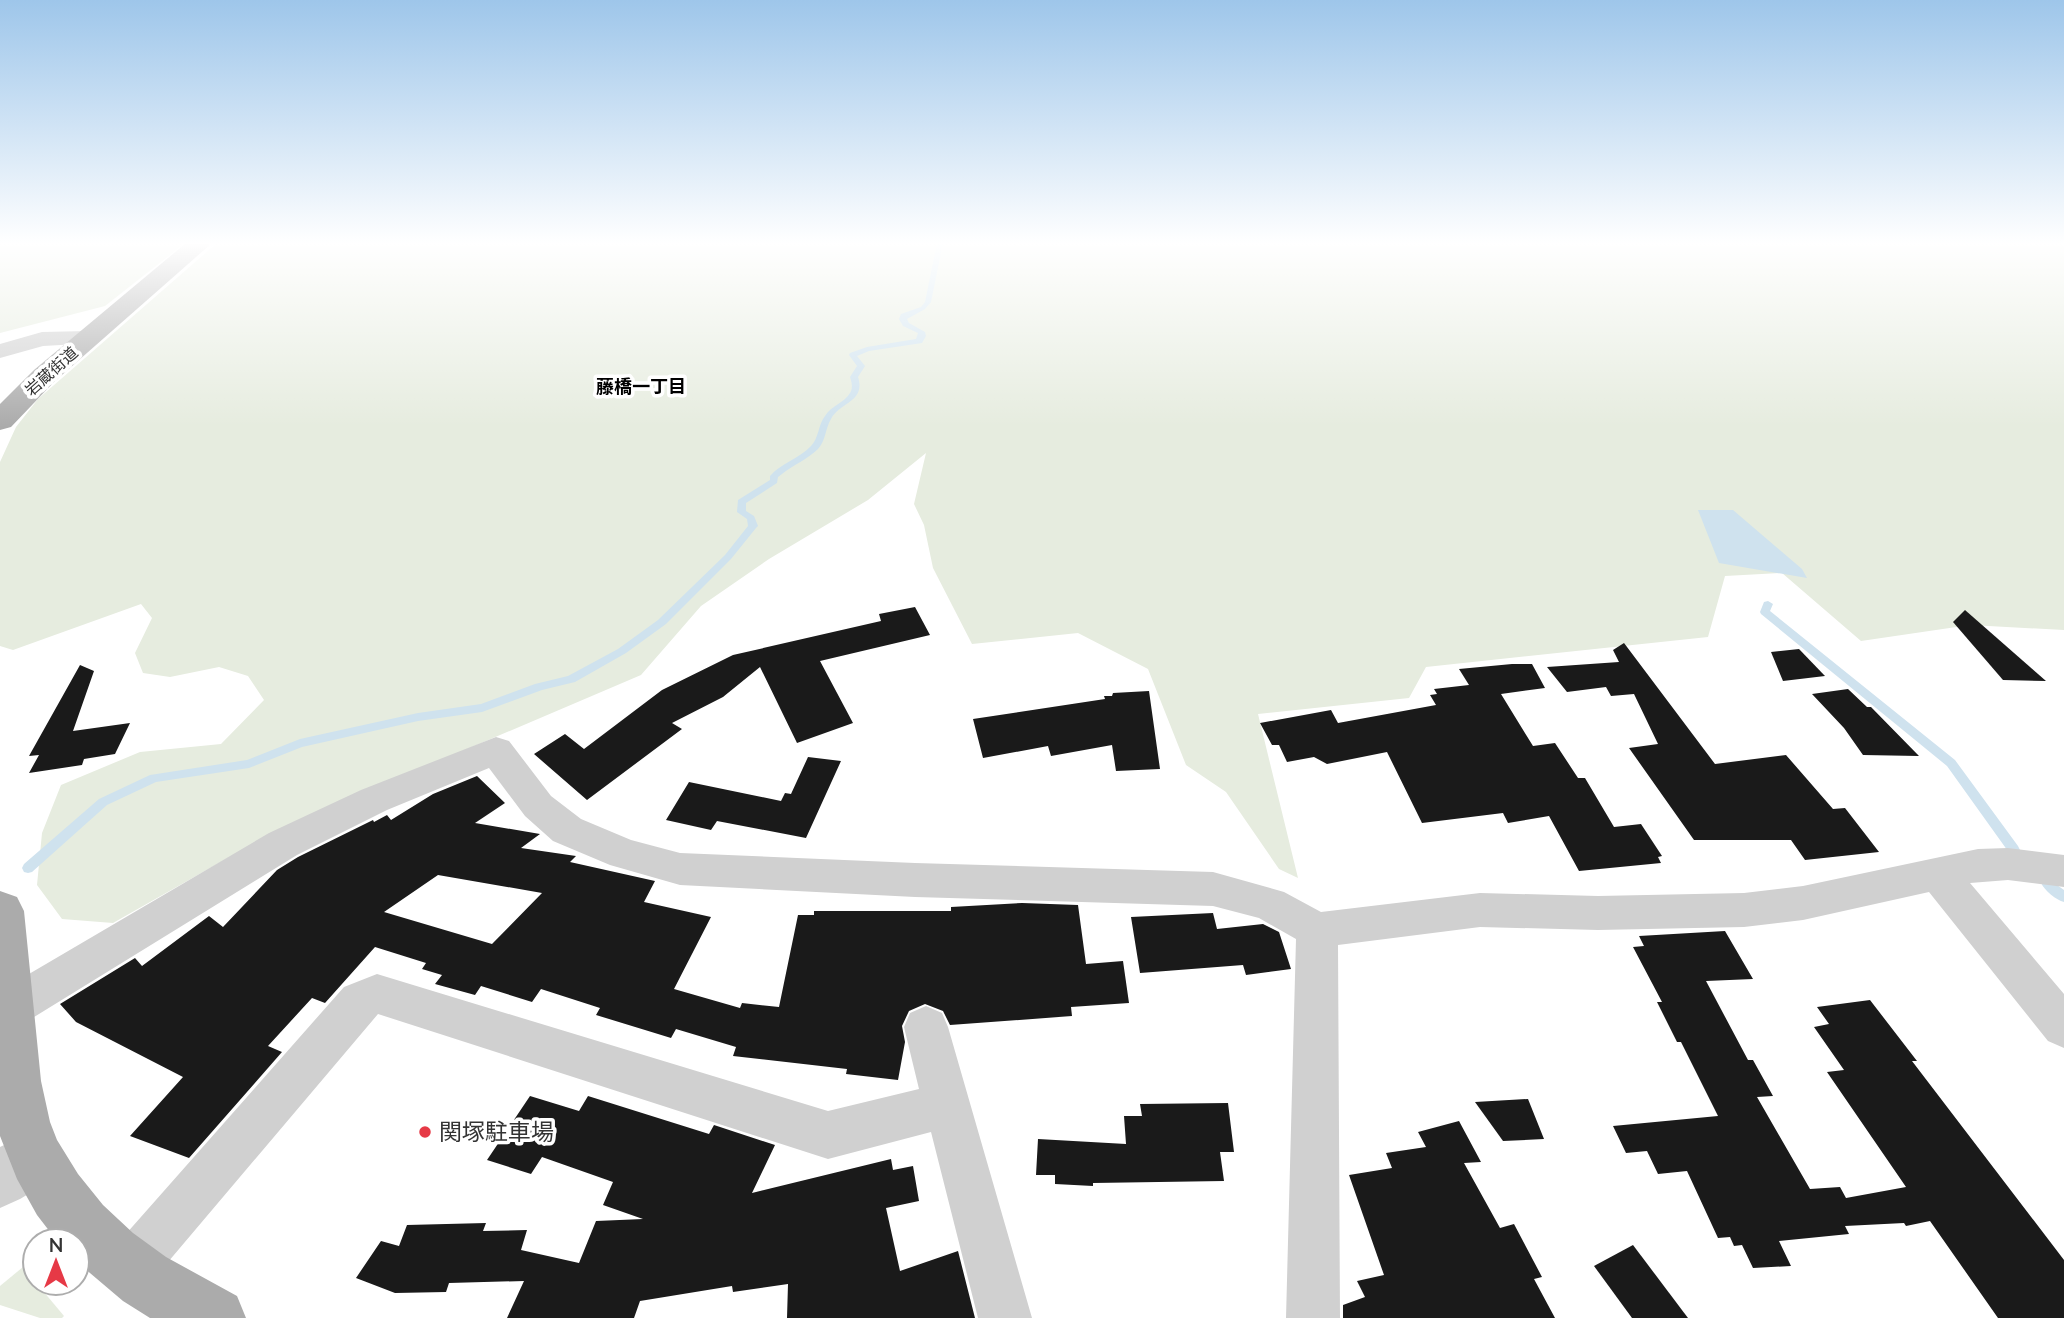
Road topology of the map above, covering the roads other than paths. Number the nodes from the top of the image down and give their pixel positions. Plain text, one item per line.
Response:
1 (127, 305) edge
2 (88, 338) junction
3 (0, 351) edge
4 (0, 421) edge
5 (2064, 871) edge
6 (1937, 873) junction
7 (0, 911) edge
8 (1317, 930) junction
9 (10, 1008) junction
10 (926, 1027) dead end
11 (2064, 1027) edge
12 (947, 1105) junction
13 (17, 1168) edge
14 (128, 1270) junction
15 (215, 1318) edge
16 (1005, 1318) edge
17 (1313, 1318) edge

1 - 2 main road, 岩蔵街道
2 - 3 street
2 - 4 main road, 岩蔵街道
5 - 6 street
6 - 8 street
6 - 11 street
7 - 9 main road
8 - 9 street
8 - 17 street
9 - 13 main road
10 - 12 street
12 - 14 street
12 - 16 street
13 - 14 main road
14 - 15 main road

